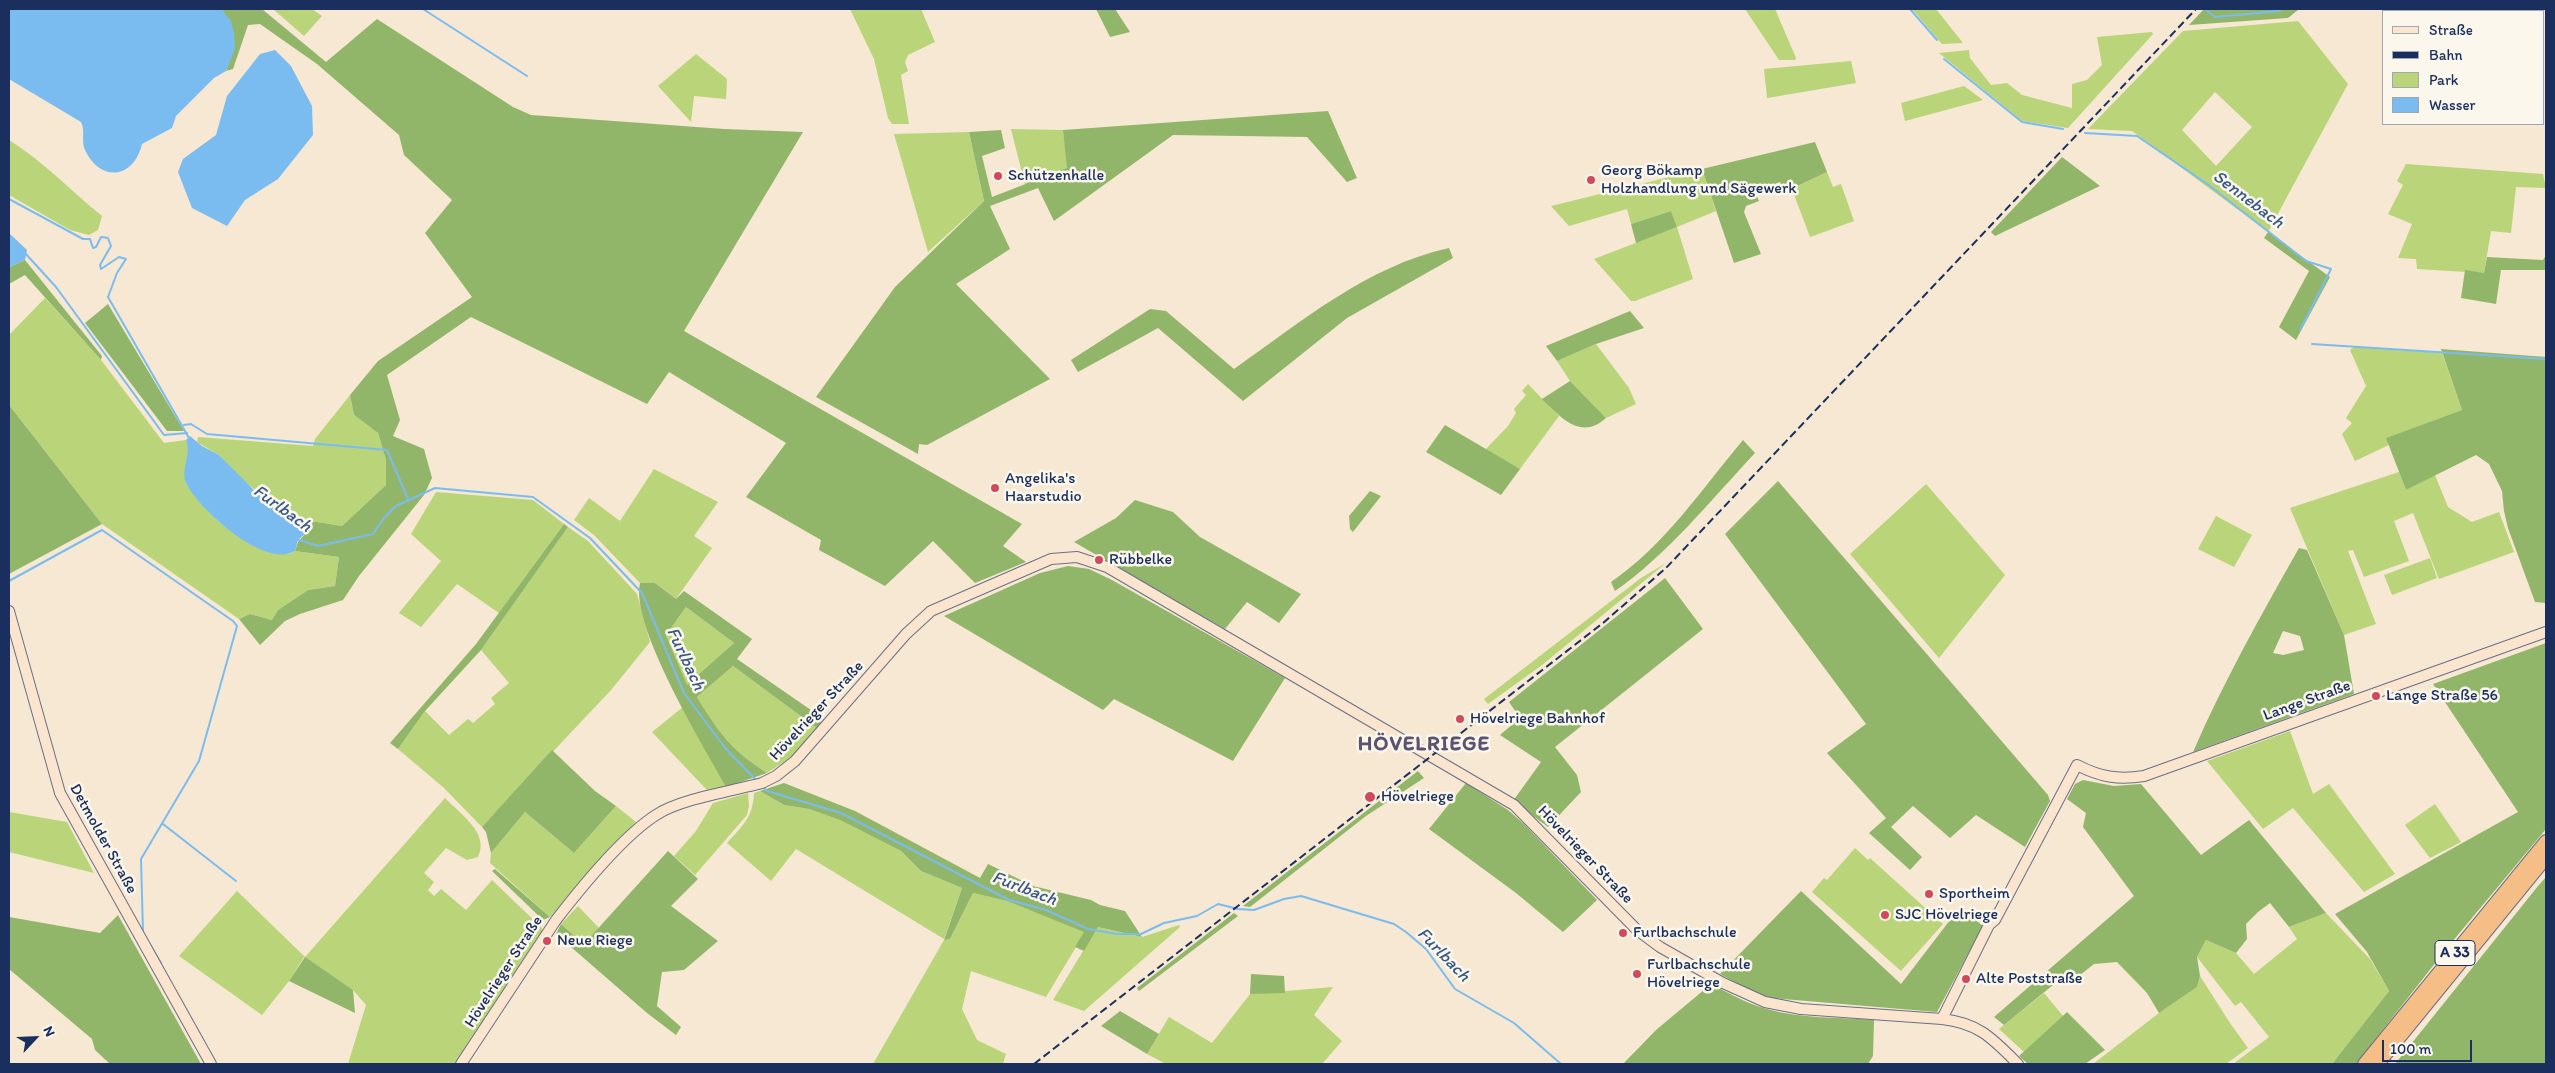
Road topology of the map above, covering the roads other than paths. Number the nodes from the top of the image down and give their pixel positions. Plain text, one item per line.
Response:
1 (9, 611) edge
2 (2546, 632) edge
3 (2546, 841) edge
4 (2546, 858) edge
5 (1942, 1018) junction
6 (211, 1064) edge
7 (461, 1064) edge
8 (2018, 1064) edge
9 (2364, 1064) edge
10 (2378, 1064) edge

1 - 6 main road, Detmolder Straße
2 - 5 main road, Lange Straße
3 - 9 highway, A 33
4 - 10 highway, A 33
5 - 7 main road, Hövelrieger Straße
5 - 8 main road, Hövelrieger Straße

